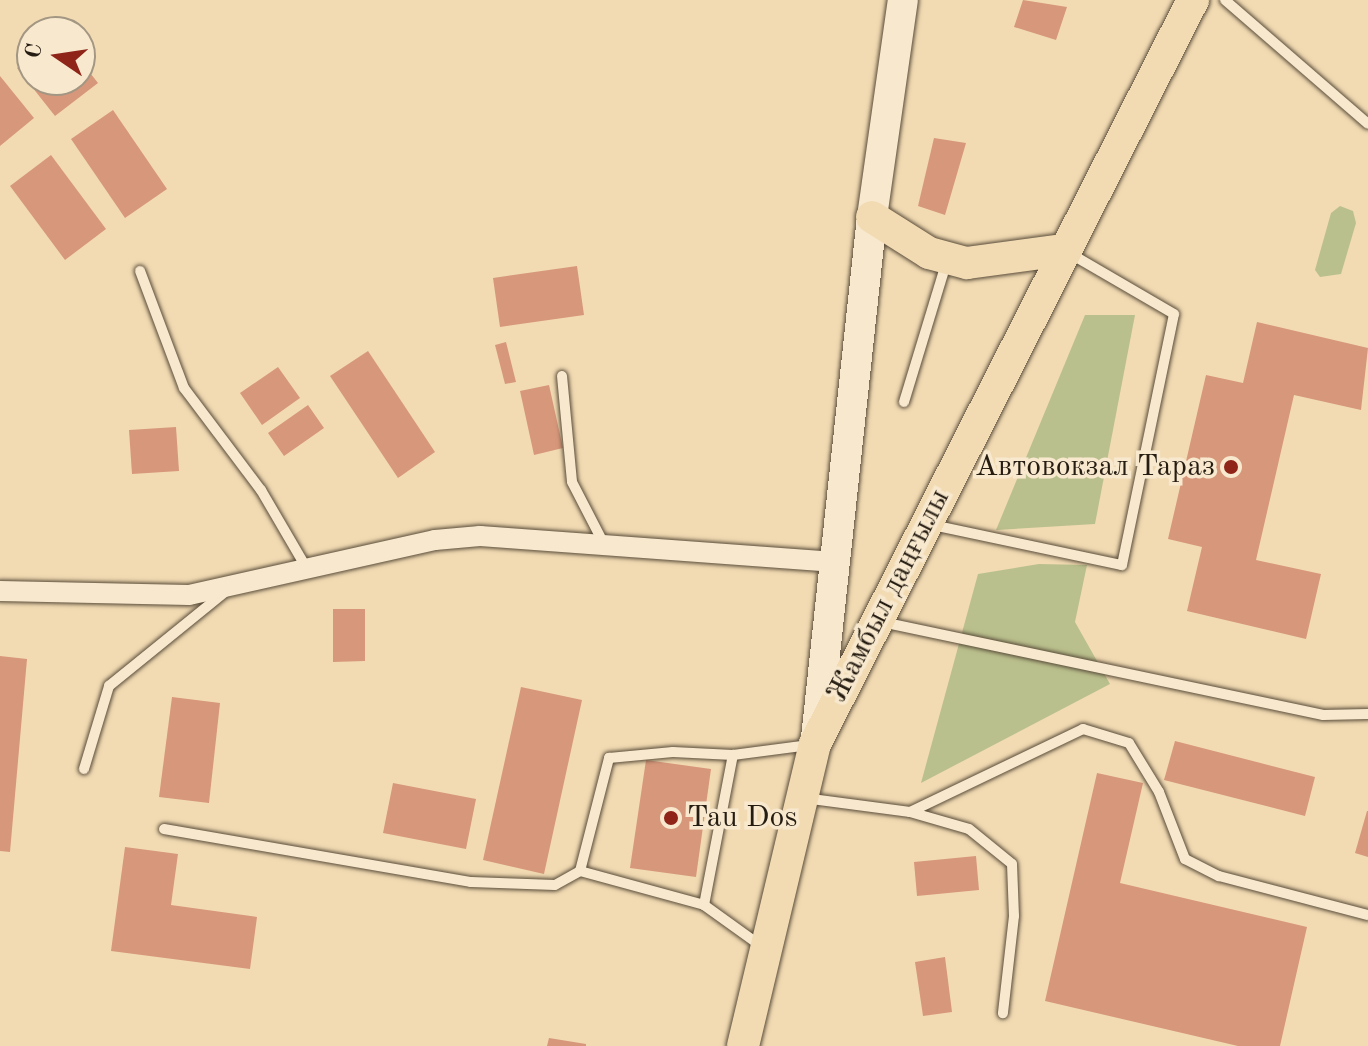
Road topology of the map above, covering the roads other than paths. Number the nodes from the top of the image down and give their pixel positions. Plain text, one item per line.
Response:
1 (903, 0) edge
2 (1193, 0) edge
3 (1225, 0) edge
4 (1368, 124) edge
5 (872, 217) junction
6 (1063, 250) junction
7 (948, 258) junction
8 (140, 271) dead end
9 (562, 376) dead end
10 (904, 402) dead end
11 (926, 523) junction
12 (608, 549) junction
13 (835, 562) junction
14 (306, 567) junction
15 (229, 588) junction
16 (0, 591) edge
17 (876, 621) junction
18 (1368, 714) edge
19 (815, 744) junction
20 (733, 755) junction
21 (84, 769) dead end
22 (798, 798) junction
23 (910, 812) junction
24 (164, 829) dead end
25 (580, 871) junction
26 (704, 905) junction
27 (1368, 915) edge
28 (762, 947) junction
29 (1003, 1013) dead end
30 (743, 1046) edge

1 - 5 main road
2 - 6 main road, Жамбыл даңғылы
3 - 4 lane
5 - 7 main road
5 - 13 main road
6 - 7 main road
6 - 11 main road, Жамбыл даңғылы
6 - 11 lane
7 - 10 lane
8 - 14 lane
9 - 12 lane
11 - 17 main road, Жамбыл даңғылы
12 - 13 street
12 - 14 street
13 - 19 main road
14 - 15 street
15 - 16 street
15 - 21 lane
17 - 18 lane
17 - 19 main road, Жамбыл даңғылы
19 - 20 lane
19 - 22 main road, Жамбыл даңғылы
20 - 25 lane
20 - 26 lane
22 - 23 lane
22 - 28 main road, Жамбыл даңғылы
23 - 27 lane
23 - 29 lane
24 - 25 lane
25 - 26 lane
26 - 28 lane
28 - 30 main road, Жамбыл даңғылы

